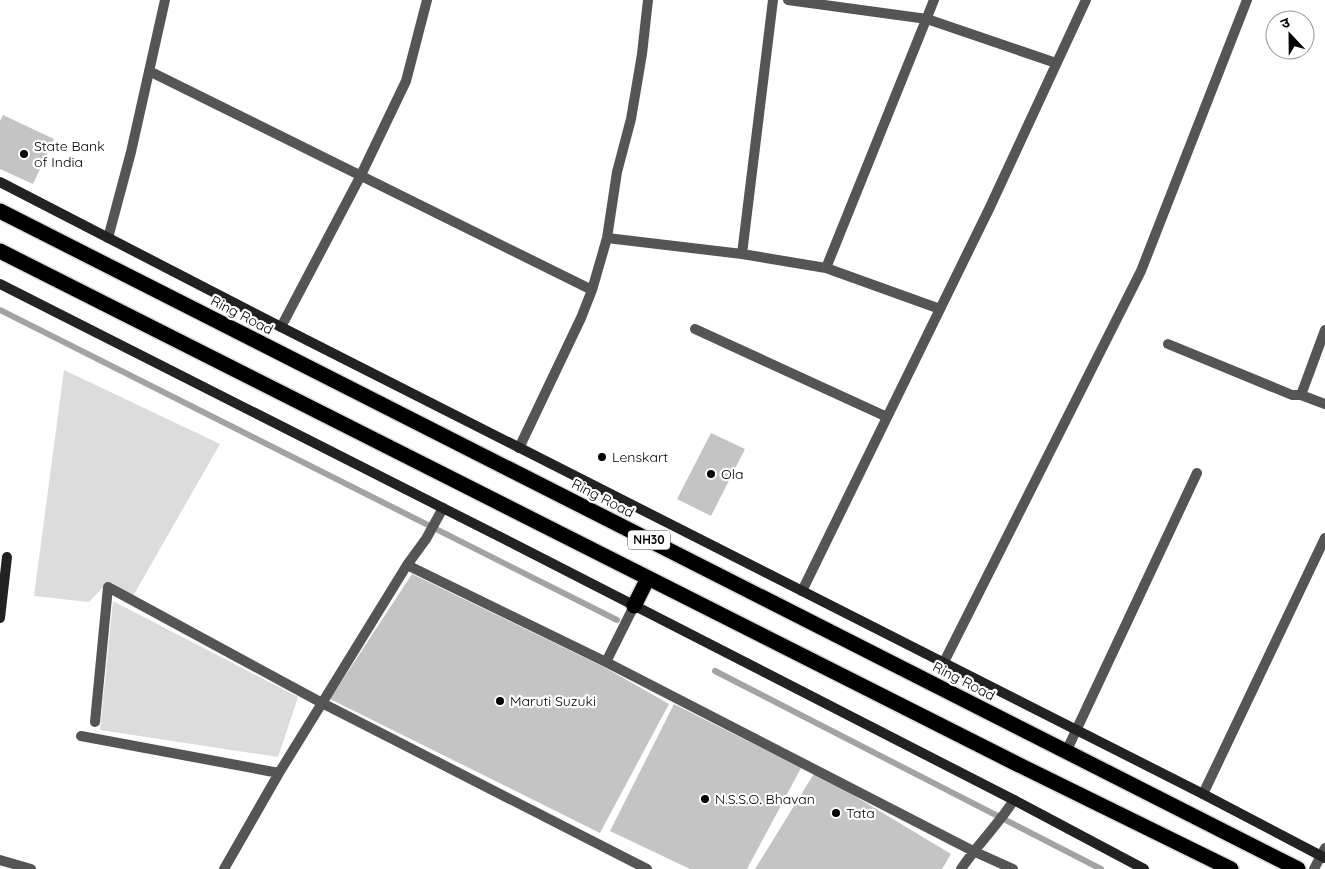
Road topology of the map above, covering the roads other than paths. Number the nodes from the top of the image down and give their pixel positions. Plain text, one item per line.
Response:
1 (165, 0) edge
2 (426, 0) edge
3 (648, 0) edge
4 (773, 0) edge
5 (788, 0) edge
6 (934, 0) edge
7 (1086, 0) edge
8 (1247, 0) edge
9 (927, 19) junction
10 (1056, 64) junction
11 (149, 71) junction
12 (360, 177) junction
13 (0, 182) edge
14 (0, 211) edge
15 (108, 238) junction
16 (607, 238) junction
17 (0, 251) edge
18 (742, 254) junction
19 (826, 268) junction
20 (0, 284) edge
21 (592, 290) junction
22 (940, 309) junction
23 (280, 328) junction
24 (695, 329) dead end
25 (1325, 330) edge
26 (1168, 344) dead end
27 (1301, 395) junction
28 (1325, 404) edge
29 (888, 417) junction
30 (519, 448) junction
31 (1198, 473) dead end
32 (443, 508) junction
33 (1325, 538) edge
34 (4, 557) edge
35 (407, 565) junction
36 (648, 578) junction
37 (802, 591) junction
38 (630, 612) junction
39 (0, 618) edge
40 (606, 662) junction
41 (944, 662) junction
42 (322, 703) junction
43 (95, 722) dead end
44 (1077, 730) junction
45 (81, 736) dead end
46 (1066, 752) junction
47 (279, 772) junction
48 (1203, 794) junction
49 (1014, 800) junction
50 (973, 850) junction
51 (1324, 854) edge
52 (0, 860) edge
53 (31, 869) edge
54 (224, 869) edge
55 (647, 869) edge
56 (961, 869) edge
57 (1013, 869) edge
58 (1144, 869) edge
59 (1231, 869) edge
60 (1298, 869) edge
61 (1314, 869) edge

1 - 11 street
2 - 12 street
3 - 16 street
4 - 18 street
5 - 9 street
6 - 9 street
7 - 10 street
8 - 41 street
9 - 10 street
9 - 19 street
10 - 22 street
11 - 12 street
11 - 15 street
12 - 21 street
12 - 23 street
13 - 15 street
14 - 46 highway, Ring Road / NH30
15 - 23 street
16 - 18 street
16 - 21 street
17 - 36 highway, NH30
18 - 19 street
19 - 22 street
20 - 32 street
21 - 30 street
22 - 29 street
23 - 30 street
24 - 29 street
25 - 27 street
26 - 27 street
27 - 28 street
29 - 37 street
30 - 37 street
31 - 44 street
32 - 35 street
32 - 38 street
33 - 48 street
34 - 39 street
35 - 40 street
35 - 42 street
36 - 38 highway
36 - 59 highway, NH30
37 - 41 street
38 - 40 street
38 - 49 street
40 - 50 street
41 - 44 street
42 - 43 street
42 - 47 street
42 - 55 street
44 - 46 street
44 - 48 street
45 - 47 street
46 - 60 highway, Ring Road / NH30
47 - 54 street
48 - 51 street
49 - 50 street
49 - 58 street
50 - 56 street
50 - 57 street
51 - 61 street
52 - 53 street

